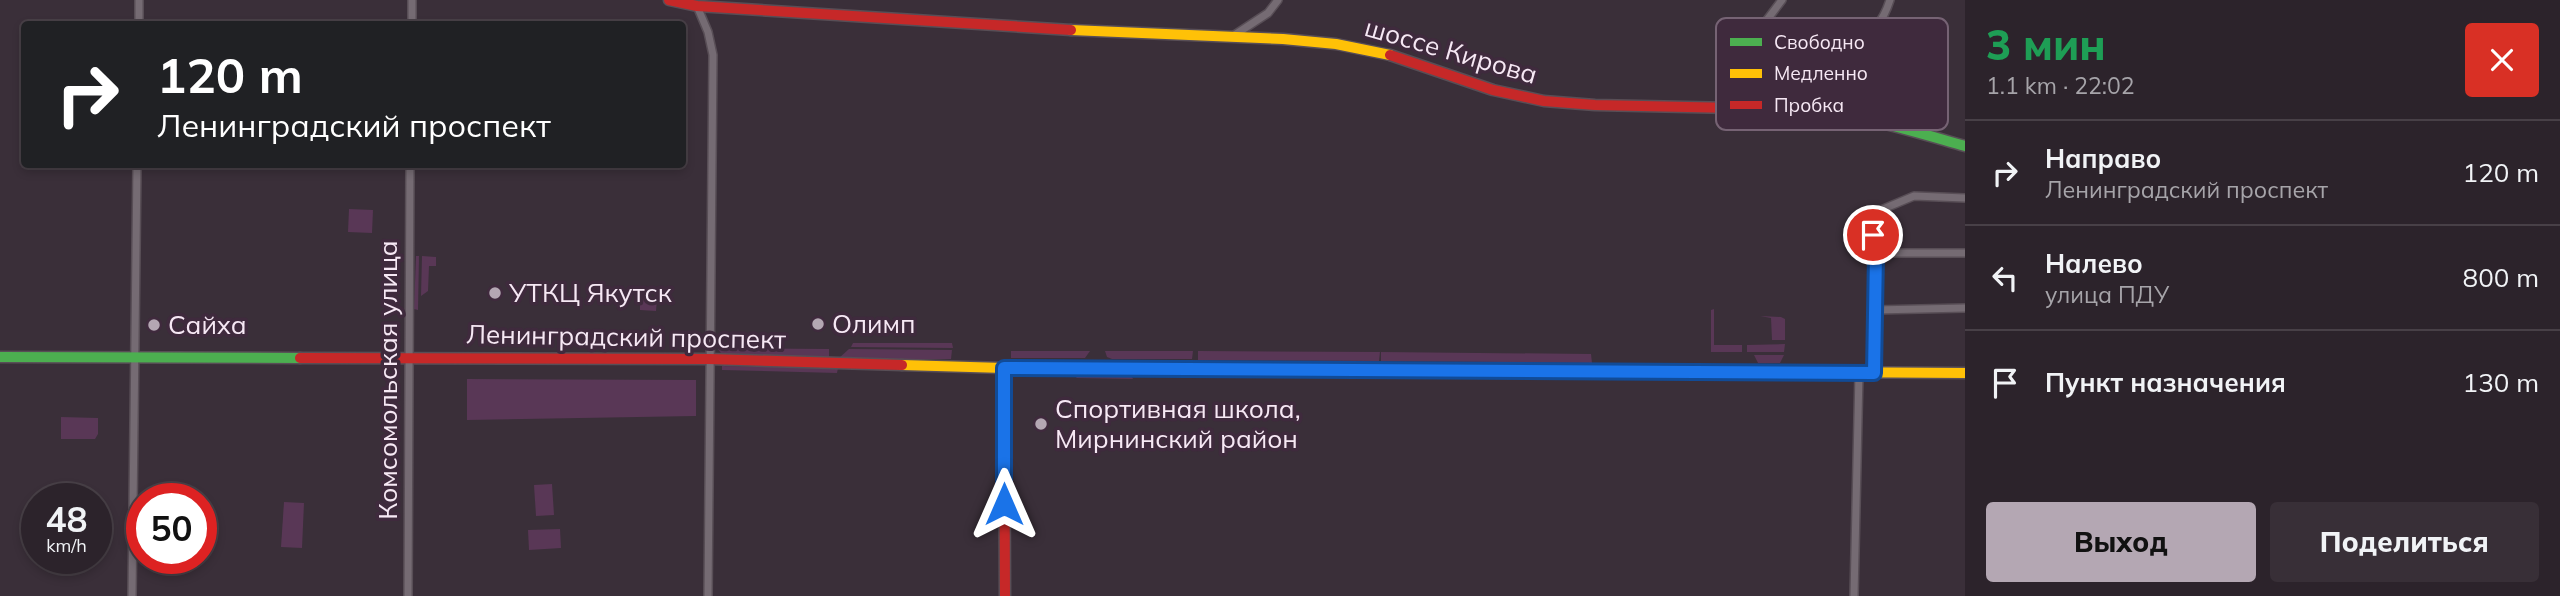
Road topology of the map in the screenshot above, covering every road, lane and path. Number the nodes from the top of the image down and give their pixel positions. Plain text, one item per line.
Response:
1 (139, 0) edge
2 (412, 0) edge
3 (668, 0) edge
4 (1278, 0) edge
5 (1782, 0) edge
6 (1890, 0) edge
7 (697, 6) junction
8 (1768, 18) edge
9 (1884, 18) edge
10 (139, 21) edge
11 (412, 21) edge
12 (1232, 37) junction
13 (1716, 107) edge
14 (1915, 130) edge
15 (1965, 146) edge
16 (137, 168) edge
17 (410, 168) edge
18 (1965, 198) edge
19 (1876, 253) junction
20 (1965, 253) edge
21 (1965, 308) edge
22 (1875, 310) junction
23 (0, 357) edge
24 (408, 358) junction
25 (134, 359) junction
26 (710, 359) junction
27 (1004, 368) junction
28 (1859, 373) junction
29 (1874, 373) junction
30 (1965, 373) edge
31 (132, 596) edge
32 (408, 596) edge
33 (708, 596) edge
34 (1005, 596) edge
35 (1854, 596) edge

1 - 10 street
2 - 11 street
3 - 7 main road, шоссе Кирова
4 - 12 street
5 - 8 street
6 - 9 street
7 - 12 main road, шоссе Кирова
7 - 26 street
12 - 13 main road, шоссе Кирова
14 - 15 main road, шоссе Кирова
16 - 25 street
17 - 24 street, Комсомольская улица
18 - 19 street
19 - 20 street
19 - 22 street
21 - 22 street
22 - 29 street
23 - 25 main road, Ленинградский проспект
24 - 25 main road, Ленинградский проспект
24 - 26 main road, Ленинградский проспект
24 - 32 street, Комсомольская улица
25 - 31 street
26 - 27 main road, Ленинградский проспект
26 - 33 street
27 - 28 main road, Ленинградский проспект
27 - 34 main road
28 - 29 main road, Ленинградский проспект
28 - 35 street
29 - 30 main road, Ленинградский проспект

